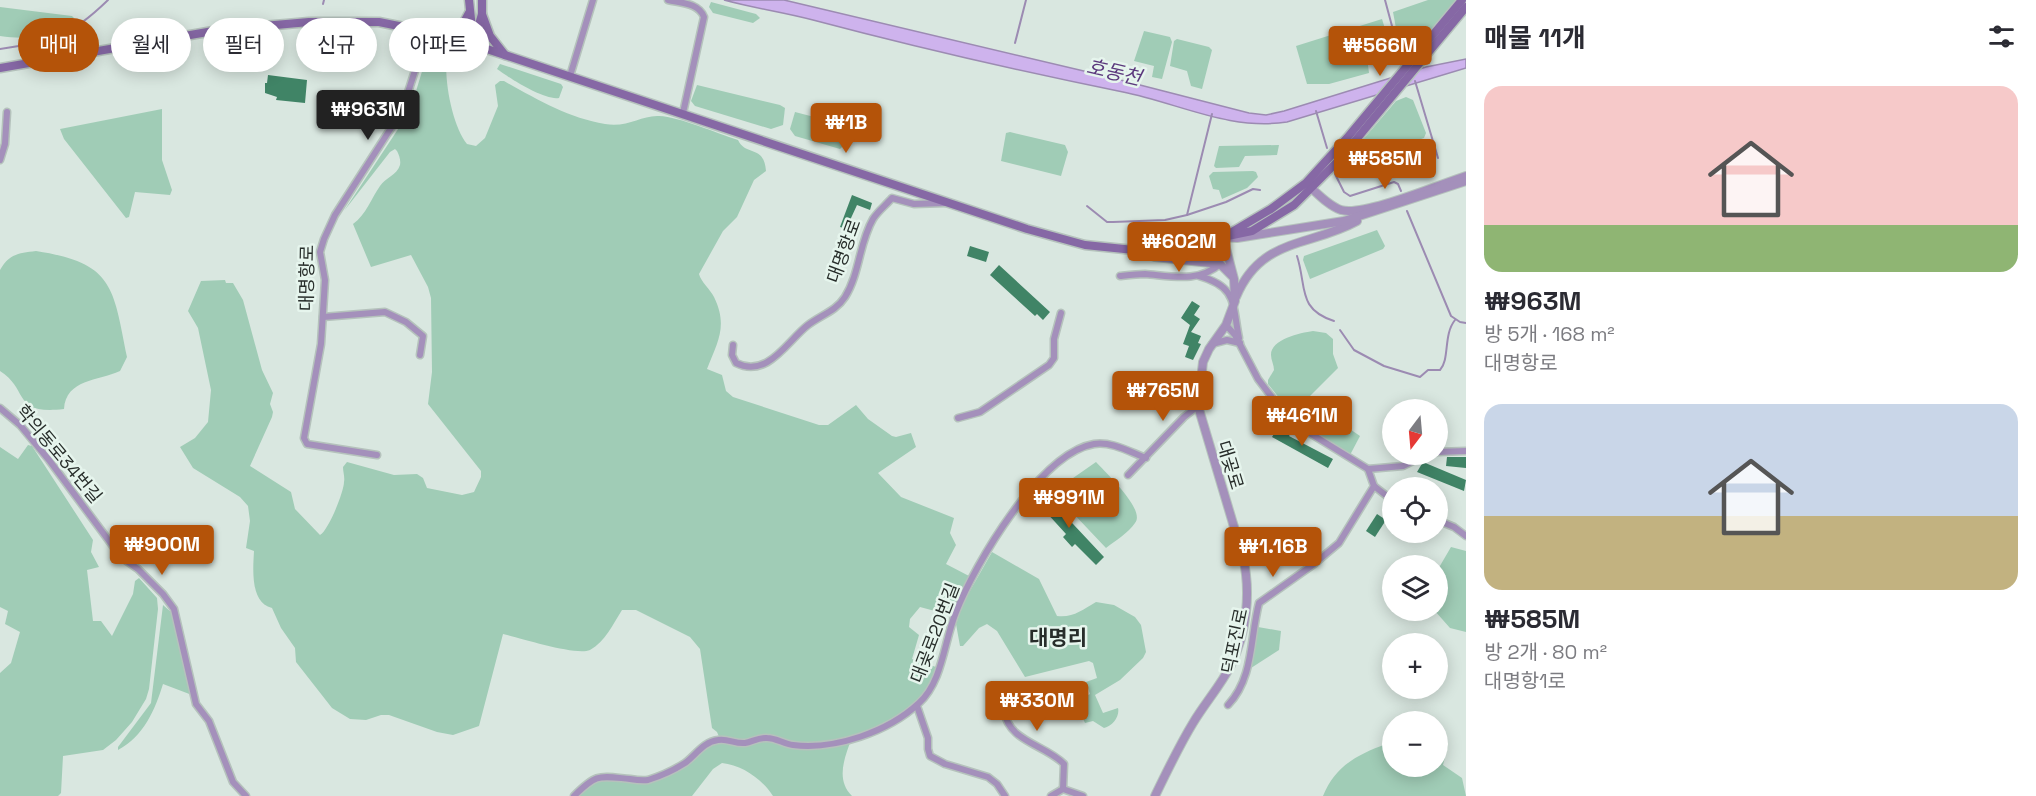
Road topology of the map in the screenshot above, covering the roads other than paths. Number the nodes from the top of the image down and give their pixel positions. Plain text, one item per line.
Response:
1 (470, 0) edge
2 (482, 0) edge
3 (593, 0) edge
4 (668, 0) edge
5 (1462, 0) edge
6 (1466, 7) edge
7 (470, 10) junction
8 (482, 14) junction
9 (466, 18) edge
10 (471, 18) edge
11 (481, 18) edge
12 (389, 24) edge
13 (489, 50) edge
14 (505, 56) junction
15 (0, 68) edge
16 (415, 72) edge
17 (570, 76) junction
18 (7, 112) dead end
19 (683, 113) junction
20 (0, 160) edge
21 (1466, 176) edge
22 (1466, 181) edge
23 (1309, 185) junction
24 (948, 202) junction
25 (1369, 214) junction
26 (1223, 237) junction
27 (1134, 250) junction
28 (1220, 264) junction
29 (1199, 275) junction
30 (1120, 276) dead end
31 (1234, 279) junction
32 (1234, 301) junction
33 (1061, 313) dead end
34 (323, 317) junction
35 (1226, 325) junction
36 (1240, 343) junction
37 (1212, 344) junction
38 (733, 345) dead end
39 (420, 355) dead end
40 (1198, 405) junction
41 (0, 408) edge
42 (958, 418) dead end
43 (1466, 451) edge
44 (1448, 452) edge
45 (377, 455) dead end
46 (1146, 458) junction
47 (1405, 465) edge
48 (1368, 469) junction
49 (1128, 475) dead end
50 (1374, 486) junction
51 (1382, 492) edge
52 (1448, 525) edge
53 (1466, 536) edge
54 (1061, 687) dead end
55 (1228, 705) dead end
56 (917, 706) junction
57 (1063, 789) junction
58 (246, 796) edge
59 (574, 796) edge
60 (1005, 796) edge
61 (1050, 796) edge
62 (1083, 796) edge
63 (1155, 796) edge

1 - 7 main road
2 - 8 main road
3 - 17 street
4 - 19 street
5 - 23 main road, 대명항로
6 - 23 main road, 대명항로
7 - 9 main road
7 - 10 main road
8 - 11 main road
8 - 14 main road
12 - 15 main road, 대명항로
13 - 14 main road, 대명항로
14 - 17 main road, 대명항로
16 - 34 street, 대명항로
17 - 19 main road, 대명항로
18 - 20 street
19 - 24 main road, 대명항로
21 - 23 street
22 - 25 street
23 - 26 main road, 대명항로
24 - 27 main road, 대명항로
24 - 38 street, 대명항로
25 - 26 street
25 - 32 street
26 - 27 main road, 대명항로
26 - 31 street, 대곶로
27 - 28 street
28 - 29 street
28 - 31 street
29 - 30 street
29 - 32 street
31 - 32 street, 대곶로
32 - 35 street, 대곶로
32 - 36 street
33 - 42 street
34 - 39 street
34 - 45 street, 대명항로
35 - 36 street
35 - 37 street, 대곶로
36 - 37 street
36 - 48 street
37 - 40 street, 대곶로
40 - 46 street
40 - 63 street, 대곶로
41 - 58 street, 학의동로34번길
43 - 44 street
46 - 49 street
46 - 56 street, 대곶로20번길
47 - 48 street
48 - 50 street
50 - 51 street
50 - 55 street, 덕포진로
52 - 53 street
54 - 57 street
56 - 59 street, 대곶로20번길
56 - 60 street
57 - 61 street
57 - 62 street

